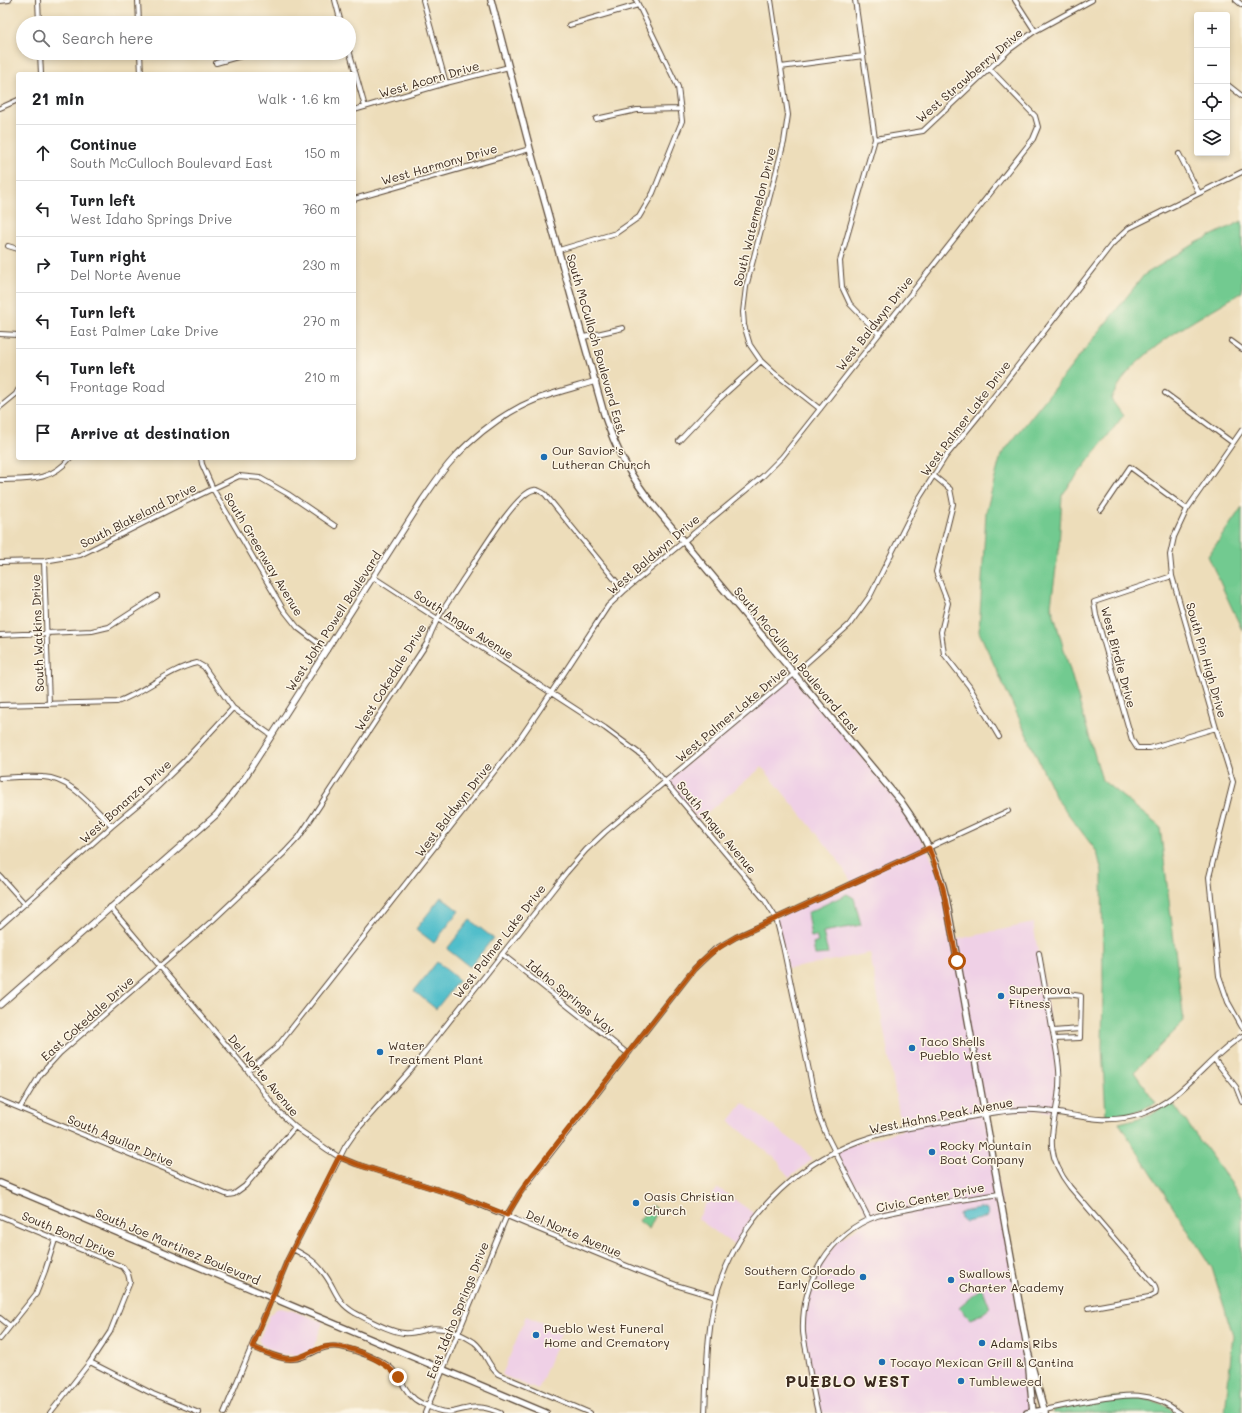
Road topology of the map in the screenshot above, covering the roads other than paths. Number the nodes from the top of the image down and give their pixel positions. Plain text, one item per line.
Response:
1 (9, 0) edge
2 (38, 0) edge
3 (138, 0) edge
4 (335, 0) edge
5 (423, 0) edge
6 (490, 0) edge
7 (636, 0) edge
8 (771, 0) edge
9 (855, 0) edge
10 (1015, 0) edge
11 (1092, 0) edge
12 (1236, 0) edge
13 (0, 1) edge
14 (638, 5) junction
15 (1242, 5) edge
16 (39, 16) edge
17 (139, 16) edge
18 (339, 16) edge
19 (570, 25) dead end
20 (1035, 31) junction
21 (863, 56) junction
22 (40, 60) edge
23 (140, 60) edge
24 (227, 60) edge
25 (352, 60) edge
26 (216, 63) dead end
27 (509, 67) junction
28 (780, 67) junction
29 (989, 68) junction
30 (41, 72) edge
31 (141, 72) edge
32 (355, 72) edge
33 (356, 75) edge
34 (446, 83) junction
35 (1230, 87) edge
36 (1242, 96) edge
37 (16, 101) edge
38 (365, 107) junction
39 (0, 108) edge
40 (356, 109) edge
41 (681, 109) junction
42 (596, 120) dead end
43 (875, 139) junction
44 (530, 149) junction
45 (1179, 154) dead end
46 (1242, 172) edge
47 (1199, 193) junction
48 (356, 197) edge
49 (8, 246) dead end
50 (16, 248) edge
51 (559, 250) junction
52 (623, 328) dead end
53 (878, 333) junction
54 (0, 334) edge
55 (16, 335) edge
56 (584, 337) junction
57 (1231, 342) dead end
58 (1242, 349) edge
59 (760, 361) junction
60 (596, 381) junction
61 (1165, 393) dead end
62 (16, 394) edge
63 (0, 407) edge
64 (820, 409) junction
65 (1242, 430) edge
66 (679, 441) dead end
67 (1233, 443) junction
68 (68, 460) edge
69 (201, 460) edge
70 (933, 474) junction
71 (0, 480) edge
72 (213, 489) junction
73 (1187, 509) junction
74 (1100, 510) dead end
75 (335, 526) dead end
76 (684, 542) junction
77 (44, 561) junction
78 (0, 562) edge
79 (1172, 576) junction
80 (373, 577) junction
81 (624, 590) junction
82 (157, 596) dead end
83 (437, 620) junction
84 (47, 632) junction
85 (0, 635) edge
86 (326, 650) junction
87 (794, 674) junction
88 (551, 693) junction
89 (49, 704) junction
90 (0, 706) edge
91 (233, 708) junction
92 (1216, 728) junction
93 (271, 735) junction
94 (999, 737) dead end
95 (0, 778) edge
96 (666, 781) junction
97 (1008, 812) dead end
98 (112, 826) junction
99 (929, 848) junction
100 (0, 876) edge
101 (25, 904) junction
102 (110, 907) junction
103 (776, 918) junction
104 (0, 926) edge
105 (1038, 953) dead end
106 (502, 954) junction
107 (159, 966) junction
108 (1046, 995) junction
109 (0, 1005) edge
110 (1242, 1027) edge
111 (1080, 1029) junction
112 (1053, 1031) junction
113 (1242, 1036) edge
114 (1054, 1039) junction
115 (627, 1053) junction
116 (1214, 1058) junction
117 (248, 1072) junction
118 (0, 1100) edge
119 (1242, 1102) edge
120 (20, 1108) junction
121 (1055, 1113) junction
122 (985, 1114) junction
123 (295, 1127) junction
124 (835, 1152) junction
125 (339, 1157) junction
126 (0, 1184) edge
127 (999, 1194) junction
128 (507, 1215) junction
129 (0, 1216) edge
130 (869, 1219) junction
131 (55, 1240) junction
132 (293, 1249) junction
133 (716, 1297) junction
134 (272, 1298) junction
135 (1088, 1308) dead end
136 (0, 1318) edge
137 (10, 1326) junction
138 (458, 1334) junction
139 (0, 1339) edge
140 (252, 1347) junction
141 (1028, 1352) junction
142 (90, 1362) junction
143 (444, 1370) junction
144 (428, 1406) junction
145 (1045, 1411) edge
146 (50, 1413) edge
147 (199, 1413) edge
148 (224, 1413) edge
149 (425, 1413) edge
150 (500, 1413) edge
151 (546, 1413) edge
152 (590, 1413) edge
153 (706, 1413) edge
154 (818, 1413) edge
155 (1031, 1413) edge
156 (1180, 1413) edge

1 - 13 street
2 - 16 street
3 - 17 street
4 - 18 street
5 - 34 street
6 - 27 main road, South McCulloch Boulevard East
7 - 14 street
8 - 28 street, South Watermelon Drive
9 - 21 street
10 - 20 street
11 - 20 street, West Strawberry Drive
12 - 15 street
14 - 19 street
14 - 41 street
20 - 29 street, West Strawberry Drive
21 - 28 street
21 - 43 street
22 - 30 street
23 - 31 street
24 - 26 street
25 - 32 street
27 - 34 street, West Acorn Drive
27 - 44 main road, South McCulloch Boulevard East
28 - 59 street, South Watermelon Drive
29 - 43 street, West Strawberry Drive
29 - 53 street, West Baldwyn Drive
33 - 38 street
34 - 38 street, West Acorn Drive
35 - 36 street
37 - 39 street
38 - 40 street, West Acorn Drive
41 - 42 street
41 - 51 street
43 - 53 street
44 - 48 street, West Harmony Drive
44 - 51 main road, South McCulloch Boulevard East
45 - 47 street
46 - 47 street, West Palmer Lake Drive
47 - 70 street, West Palmer Lake Drive
49 - 50 street
51 - 56 main road, South McCulloch Boulevard East
52 - 56 street
53 - 64 street, West Baldwyn Drive
54 - 55 street
56 - 60 main road, South McCulloch Boulevard East
57 - 58 street
59 - 64 street, South Watermelon Drive
59 - 66 street
60 - 76 main road, South McCulloch Boulevard East
60 - 80 street, West John Powell Boulevard
61 - 67 street
62 - 63 street
64 - 76 street, West Baldwyn Drive
65 - 67 street, South Pin High Drive
67 - 73 street, South Pin High Drive
68 - 71 street
69 - 72 street, South Greenway Avenue
70 - 87 street, West Palmer Lake Drive
70 - 94 street
72 - 75 street, South Blakeland Drive
72 - 77 street, South Blakeland Drive
72 - 86 street, South Greenway Avenue
73 - 74 street
73 - 79 street, South Pin High Drive
76 - 81 street, West Baldwyn Drive
76 - 87 main road, South McCulloch Boulevard East
77 - 78 street, South Blakeland Drive
77 - 84 street, South Watkins Drive
79 - 92 street, South Pin High Drive
79 - 92 street, West Birdie Drive
80 - 83 street, South Angus Avenue
80 - 86 street, West John Powell Boulevard
81 - 83 street, West Cokedale Drive
81 - 88 street, West Baldwyn Drive
82 - 84 street
83 - 88 street, South Angus Avenue
83 - 107 street, West Cokedale Drive
84 - 85 street
84 - 89 street, South Watkins Drive
86 - 93 street, West John Powell Boulevard
87 - 96 street, West Palmer Lake Drive
87 - 99 main road, South McCulloch Boulevard East
88 - 96 street, South Angus Avenue
88 - 117 street, West Baldwyn Drive
89 - 90 street
89 - 91 street
91 - 93 street
91 - 98 street, West Bonanza Drive
92 - 110 street, South Pin High Drive
93 - 102 street, West John Powell Boulevard
95 - 98 street
96 - 103 street, South Angus Avenue
96 - 106 street, West Palmer Lake Drive
97 - 99 street, East Idaho Springs Drive
98 - 101 street, West Bonanza Drive
99 - 103 street, East Idaho Springs Drive
99 - 122 main road, South McCulloch Boulevard East
100 - 101 street
101 - 104 street, West Bonanza Drive
102 - 107 street, Del Norte Avenue
102 - 109 street, West John Powell Boulevard
103 - 115 street, East Idaho Springs Drive
103 - 124 street, South Angus Avenue
105 - 108 street
106 - 115 street, Idaho Springs Way
106 - 125 street, West Palmer Lake Drive
107 - 117 street, Del Norte Avenue
107 - 120 street, East Cokedale Drive
108 - 111 street
108 - 112 street
111 - 112 street
111 - 114 street
112 - 114 street
113 - 116 street, West Hahns Peak Avenue
114 - 121 street
115 - 128 street, East Idaho Springs Drive
116 - 119 street
116 - 121 street, West Hahns Peak Avenue
117 - 123 street, Del Norte Avenue
118 - 120 street, South Aguilar Drive
120 - 123 street, South Aguilar Drive
121 - 122 street, West Hahns Peak Avenue
121 - 135 street
122 - 124 street, West Hahns Peak Avenue
122 - 127 main road, South McCulloch Boulevard East
123 - 125 street, Del Norte Avenue
124 - 130 street, South Angus Avenue
124 - 133 street, West Hahns Peak Avenue
125 - 128 street, Del Norte Avenue
125 - 132 street, West Palmer Lake Drive
126 - 134 main road, South Joe Martinez Boulevard
127 - 130 street, Civic Center Drive
127 - 141 main road, South McCulloch Boulevard East
128 - 133 street, Del Norte Avenue
128 - 138 street, East Idaho Springs Drive
129 - 131 street, South Bond Drive
130 - 154 street, Civic Center Drive
131 - 137 street
131 - 142 street, South Bond Drive
132 - 134 street, West Palmer Lake Drive
132 - 138 street
133 - 153 street, West Hahns Peak Avenue
134 - 140 street, West Palmer Lake Drive
134 - 143 main road, South Joe Martinez Boulevard
136 - 137 street
137 - 139 street
138 - 143 street, East Idaho Springs Drive
138 - 152 street
140 - 144 street
140 - 148 street, West Palmer Lake Drive
141 - 145 main road, South McCulloch Boulevard East
141 - 155 main road, South McCulloch Boulevard East
142 - 146 street
142 - 147 street
143 - 144 street, East Idaho Springs Drive
143 - 151 main road, South Joe Martinez Boulevard
144 - 149 street, East Idaho Springs Drive
144 - 150 street
145 - 155 main road
145 - 156 street

